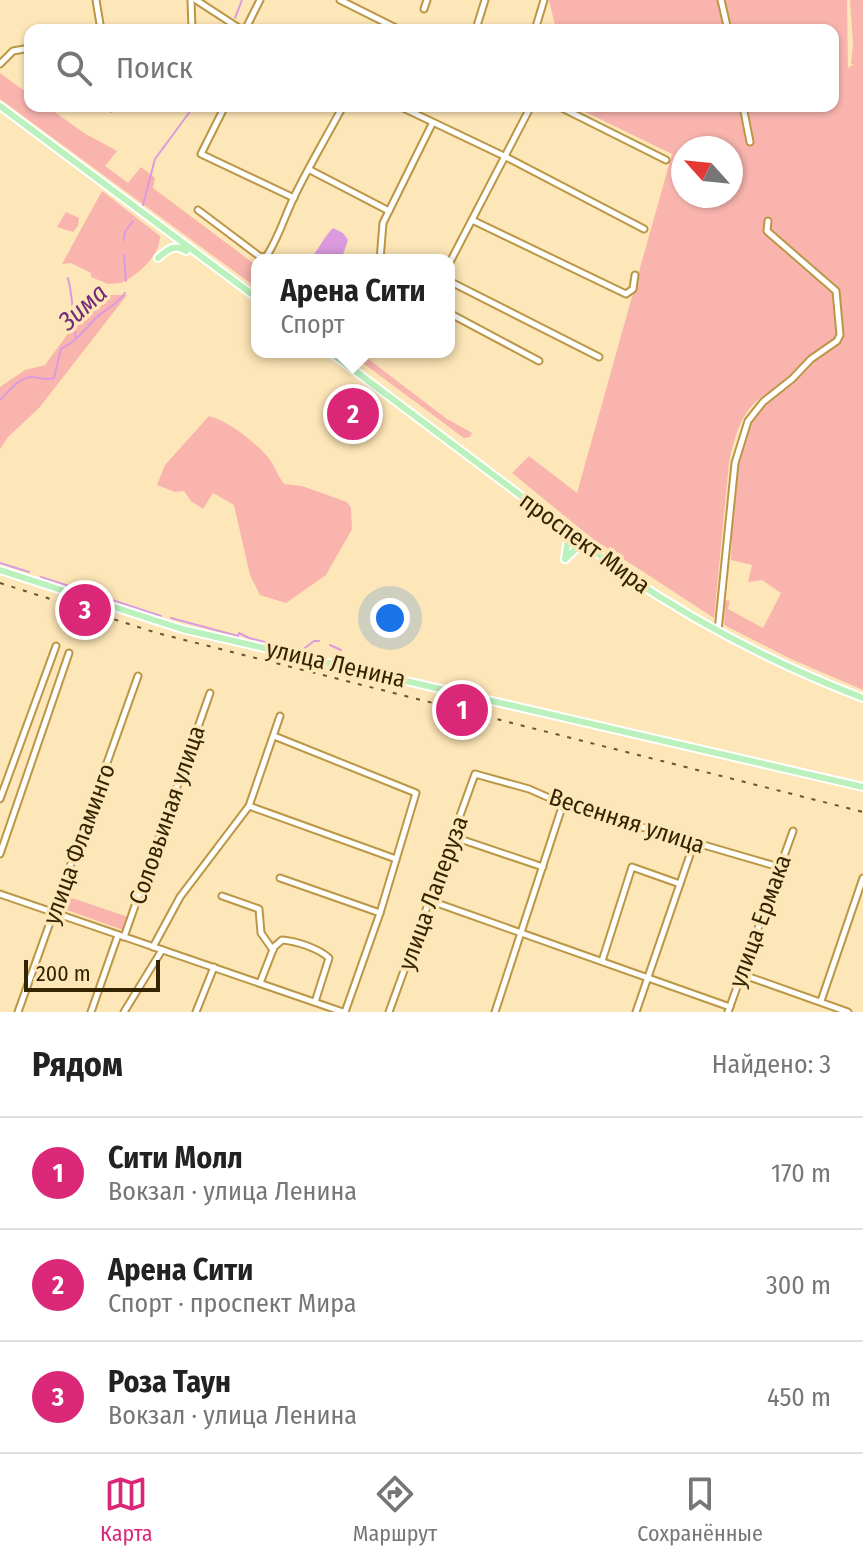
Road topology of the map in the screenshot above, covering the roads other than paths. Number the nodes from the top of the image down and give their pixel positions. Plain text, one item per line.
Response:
1 (96, 0) edge
2 (194, 0) edge
3 (260, 0) edge
4 (340, 0) edge
5 (427, 0) edge
6 (485, 0) edge
7 (544, 0) edge
8 (721, 0) edge
9 (424, 9) dead end
10 (100, 24) edge
11 (192, 24) edge
12 (234, 24) edge
13 (247, 24) edge
14 (388, 24) edge
15 (478, 24) edge
16 (537, 24) edge
17 (727, 24) edge
18 (24, 49) edge
19 (0, 64) edge
20 (0, 106) edge
21 (222, 112) edge
22 (340, 112) edge
23 (410, 112) edge
24 (528, 112) edge
25 (571, 112) edge
26 (744, 112) edge
27 (432, 124) junction
28 (750, 142) dead end
29 (506, 157) junction
30 (666, 160) dead end
31 (310, 170) junction
32 (294, 198) junction
33 (198, 210) dead end
34 (389, 211) junction
35 (146, 217) junction
36 (472, 220) junction
37 (768, 221) dead end
38 (644, 229) dead end
39 (173, 238) junction
40 (256, 254) edge
41 (268, 254) edge
42 (380, 254) edge
43 (454, 254) edge
44 (158, 258) junction
45 (208, 263) junction
46 (635, 275) dead end
47 (455, 284) edge
48 (251, 294) edge
49 (455, 316) edge
50 (599, 357) dead end
51 (344, 358) edge
52 (539, 361) dead end
53 (545, 515) junction
54 (576, 538) junction
55 (564, 560) junction
56 (606, 560) junction
57 (0, 570) edge
58 (718, 631) junction
59 (56, 646) dead end
60 (69, 653) dead end
61 (138, 676) dead end
62 (210, 693) dead end
63 (863, 698) edge
64 (280, 716) dead end
65 (274, 736) junction
66 (475, 774) joint
67 (863, 787) edge
68 (0, 799) edge
69 (563, 804) junction
70 (249, 806) junction
71 (793, 831) dead end
72 (454, 837) junction
73 (694, 843) junction
74 (0, 854) edge
75 (396, 859) junction
76 (543, 867) junction
77 (779, 867) junction
78 (280, 878) dead end
79 (863, 878) edge
80 (680, 884) junction
81 (0, 894) edge
82 (222, 896) dead end
83 (431, 901) junction
84 (54, 913) junction
85 (380, 913) junction
86 (521, 934) junction
87 (121, 936) junction
88 (153, 947) junction
89 (162, 950) junction
90 (273, 950) junction
91 (602, 961) junction
92 (214, 967) junction
93 (741, 974) junction
94 (648, 977) junction
95 (260, 983) junction
96 (821, 1001) junction
97 (314, 1002) junction
98 (729, 1009) edge
99 (18, 1012) edge
100 (91, 1012) edge
101 (124, 1012) edge
102 (196, 1012) edge
103 (340, 1012) edge
104 (389, 1012) edge
105 (495, 1012) edge
106 (636, 1012) edge
107 (848, 1012) edge

1 - 10 street
2 - 11 street
2 - 12 street
3 - 13 street
4 - 14 street
5 - 9 street
6 - 15 street
7 - 16 street
8 - 17 street
18 - 19 street
20 - 35 main road
21 - 32 street
22 - 31 street
23 - 27 street
24 - 29 street
25 - 30 street
26 - 28 street
27 - 29 street
27 - 34 street
29 - 36 street
29 - 38 street
31 - 32 street
31 - 34 street
32 - 41 street
33 - 40 street
34 - 42 street
35 - 39 main road
35 - 44 main road
36 - 43 street
36 - 46 street
37 - 58 street
39 - 44 main road
39 - 45 main road
44 - 45 main road
45 - 48 main road
47 - 50 street
49 - 52 street
51 - 53 main road, проспект Мира
53 - 54 main road, проспект Мира
53 - 55 main road
54 - 55 main road
54 - 56 main road, проспект Мира
55 - 56 main road
56 - 58 main road, проспект Мира
57 - 67 main road, улица Ленина
58 - 63 main road, проспект Мира
59 - 68 street
60 - 74 street
61 - 84 street, улица Фламинго
62 - 87 street, Соловьиная улица
64 - 65 street
65 - 70 street
65 - 75 street
66 - 69 street, Весенняя улица
66 - 72 street, улица Лаперуза
69 - 73 street, Весенняя улица
69 - 76 street
70 - 75 street
70 - 88 street
71 - 77 street, улица Ермака
72 - 76 street
72 - 83 street, улица Лаперуза
73 - 77 street, Весенняя улица
73 - 80 street
75 - 85 street
76 - 86 street
77 - 93 street, улица Ермака
78 - 85 street
79 - 96 street
80 - 91 street
80 - 94 street
81 - 84 street
82 - 90 street
83 - 86 street
83 - 104 street, улица Лаперуза
84 - 87 street
84 - 99 street, улица Фламинго
85 - 103 street
86 - 91 street
86 - 105 street
87 - 88 street
87 - 100 street, Соловьиная улица
88 - 89 street
89 - 92 street
89 - 101 street
90 - 95 street
90 - 97 street
91 - 94 street
92 - 95 street
92 - 102 street
93 - 96 street
93 - 98 street, улица Ермака
94 - 98 street
94 - 106 street
95 - 97 street
96 - 107 street
97 - 103 street

